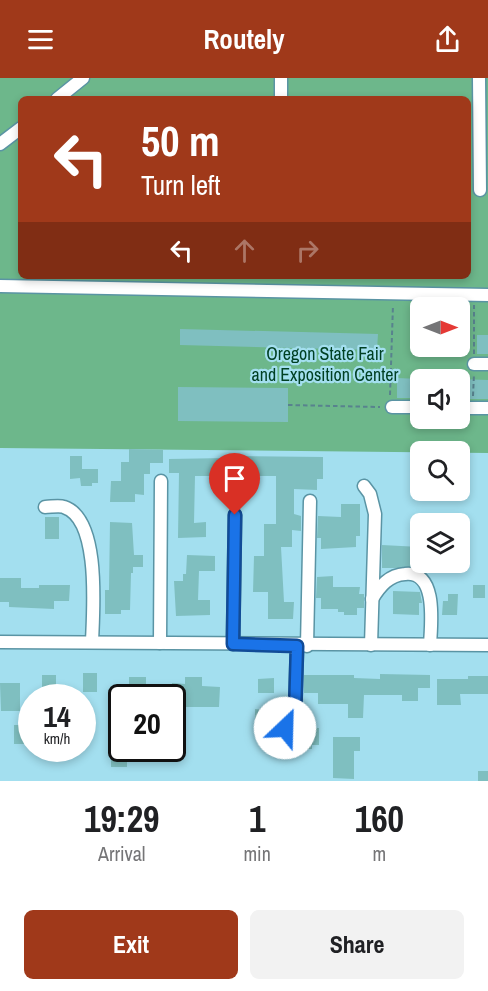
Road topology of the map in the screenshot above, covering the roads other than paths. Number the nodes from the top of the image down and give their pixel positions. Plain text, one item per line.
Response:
1 (83, 78) edge
2 (281, 78) edge
3 (479, 78) edge
4 (61, 96) edge
5 (280, 96) edge
6 (18, 130) edge
7 (0, 144) edge
8 (480, 190) dead end
9 (280, 279) edge
10 (0, 286) edge
11 (280, 290) junction
12 (485, 299) edge
13 (474, 364) dead end
14 (488, 364) edge
15 (392, 407) road end
16 (410, 407) edge
17 (470, 408) edge
18 (488, 408) edge
19 (161, 481) dead end
20 (364, 486) dead end
21 (310, 501) dead end
22 (45, 507) dead end
23 (235, 515) dead end
24 (372, 599) junction
25 (0, 642) edge
26 (92, 642) junction
27 (160, 643) junction
28 (233, 644) junction
29 (371, 645) junction
30 (430, 645) junction
31 (488, 645) edge
32 (302, 646) junction
33 (285, 728) dead end

1 - 4 street
2 - 5 street
3 - 8 street
6 - 7 street
9 - 11 street
10 - 11 street
11 - 12 street
13 - 14 street
15 - 16 street
17 - 18 street
19 - 27 street
20 - 24 street
21 - 32 street
22 - 26 street
23 - 28 street
24 - 29 street
24 - 30 street
25 - 26 street
26 - 27 street
27 - 28 street
28 - 32 street
29 - 30 street
29 - 32 street
30 - 31 street
32 - 33 street

